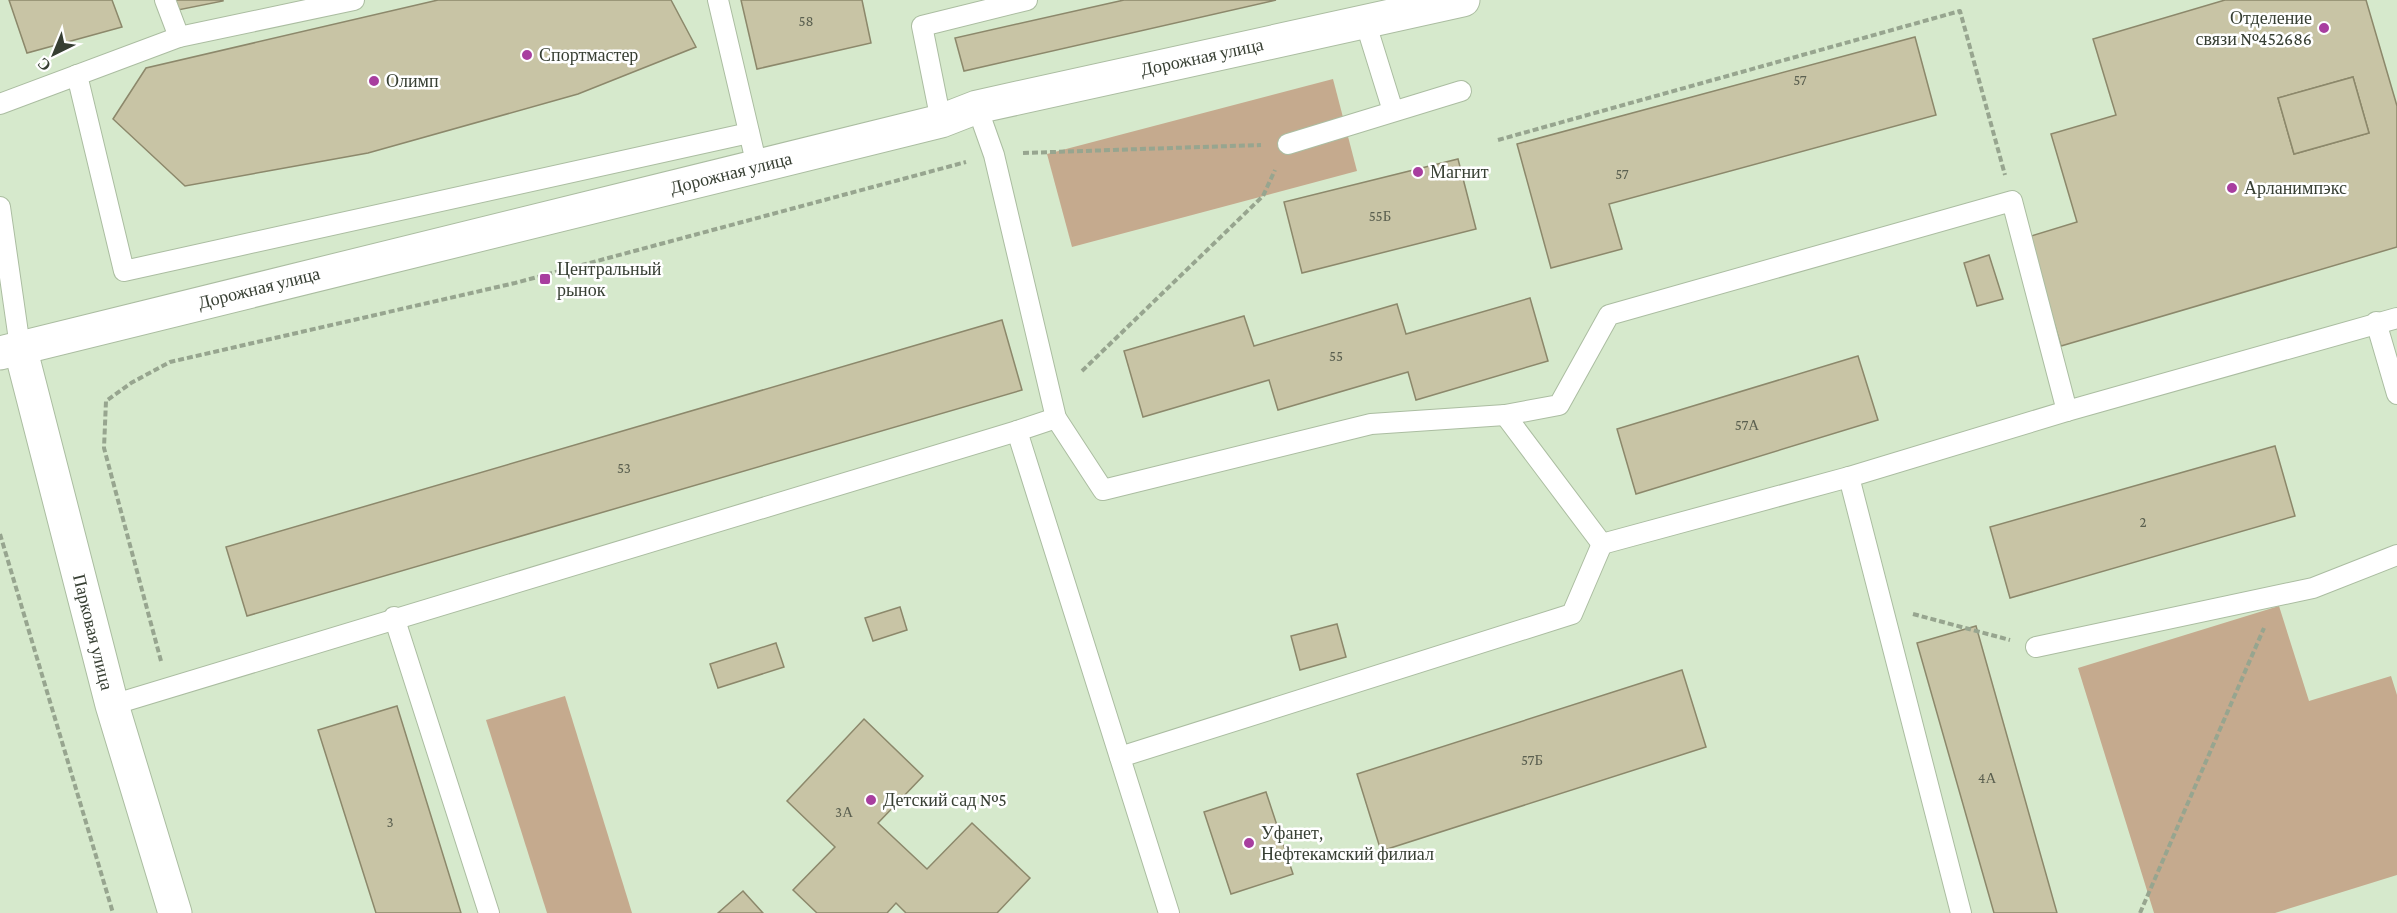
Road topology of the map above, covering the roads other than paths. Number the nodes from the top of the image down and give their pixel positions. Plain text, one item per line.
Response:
1 (165, 0) edge
2 (354, 0) edge
3 (718, 0) edge
4 (1027, 0) edge
5 (1463, 0) edge
6 (1365, 21) junction
7 (178, 37) junction
8 (78, 75) junction
9 (1461, 91) dead end
10 (0, 104) edge
11 (976, 107) junction
12 (1393, 111) junction
13 (941, 121) junction
14 (749, 133) junction
15 (1288, 144) road end
16 (757, 166) junction
17 (0, 207) edge
18 (2397, 318) edge
19 (2376, 322) junction
20 (10, 350) edge
21 (2397, 394) edge
22 (2067, 411) junction
23 (1505, 415) junction
24 (1056, 418) junction
25 (1017, 431) junction
26 (1849, 477) junction
27 (1602, 544) junction
28 (2397, 555) edge
29 (394, 617) junction
30 (2036, 647) road end
31 (112, 705) junction
32 (1120, 757) junction
33 (176, 913) edge
34 (489, 913) edge
35 (1169, 913) edge
36 (1961, 913) edge

1 - 7 lane
2 - 7 lane
3 - 14 lane
4 - 13 lane
5 - 6 main road, Дорожная улица
6 - 11 main road, Дорожная улица
6 - 12 lane
7 - 8 lane
8 - 10 lane
8 - 14 lane
9 - 12 lane
11 - 13 main road, Дорожная улица
11 - 24 lane
12 - 15 lane
13 - 16 main road, Дорожная улица
14 - 16 lane
16 - 20 main road, Дорожная улица
17 - 20 lane
18 - 19 lane
19 - 21 lane
19 - 22 lane
20 - 31 main road, Парковая улица
22 - 23 lane
22 - 26 lane
23 - 24 lane
23 - 27 lane
24 - 25 lane
25 - 29 lane
25 - 32 lane
26 - 27 lane
26 - 36 lane
27 - 32 lane
28 - 30 lane
29 - 31 lane
29 - 34 lane
31 - 33 main road, Парковая улица
32 - 35 lane

